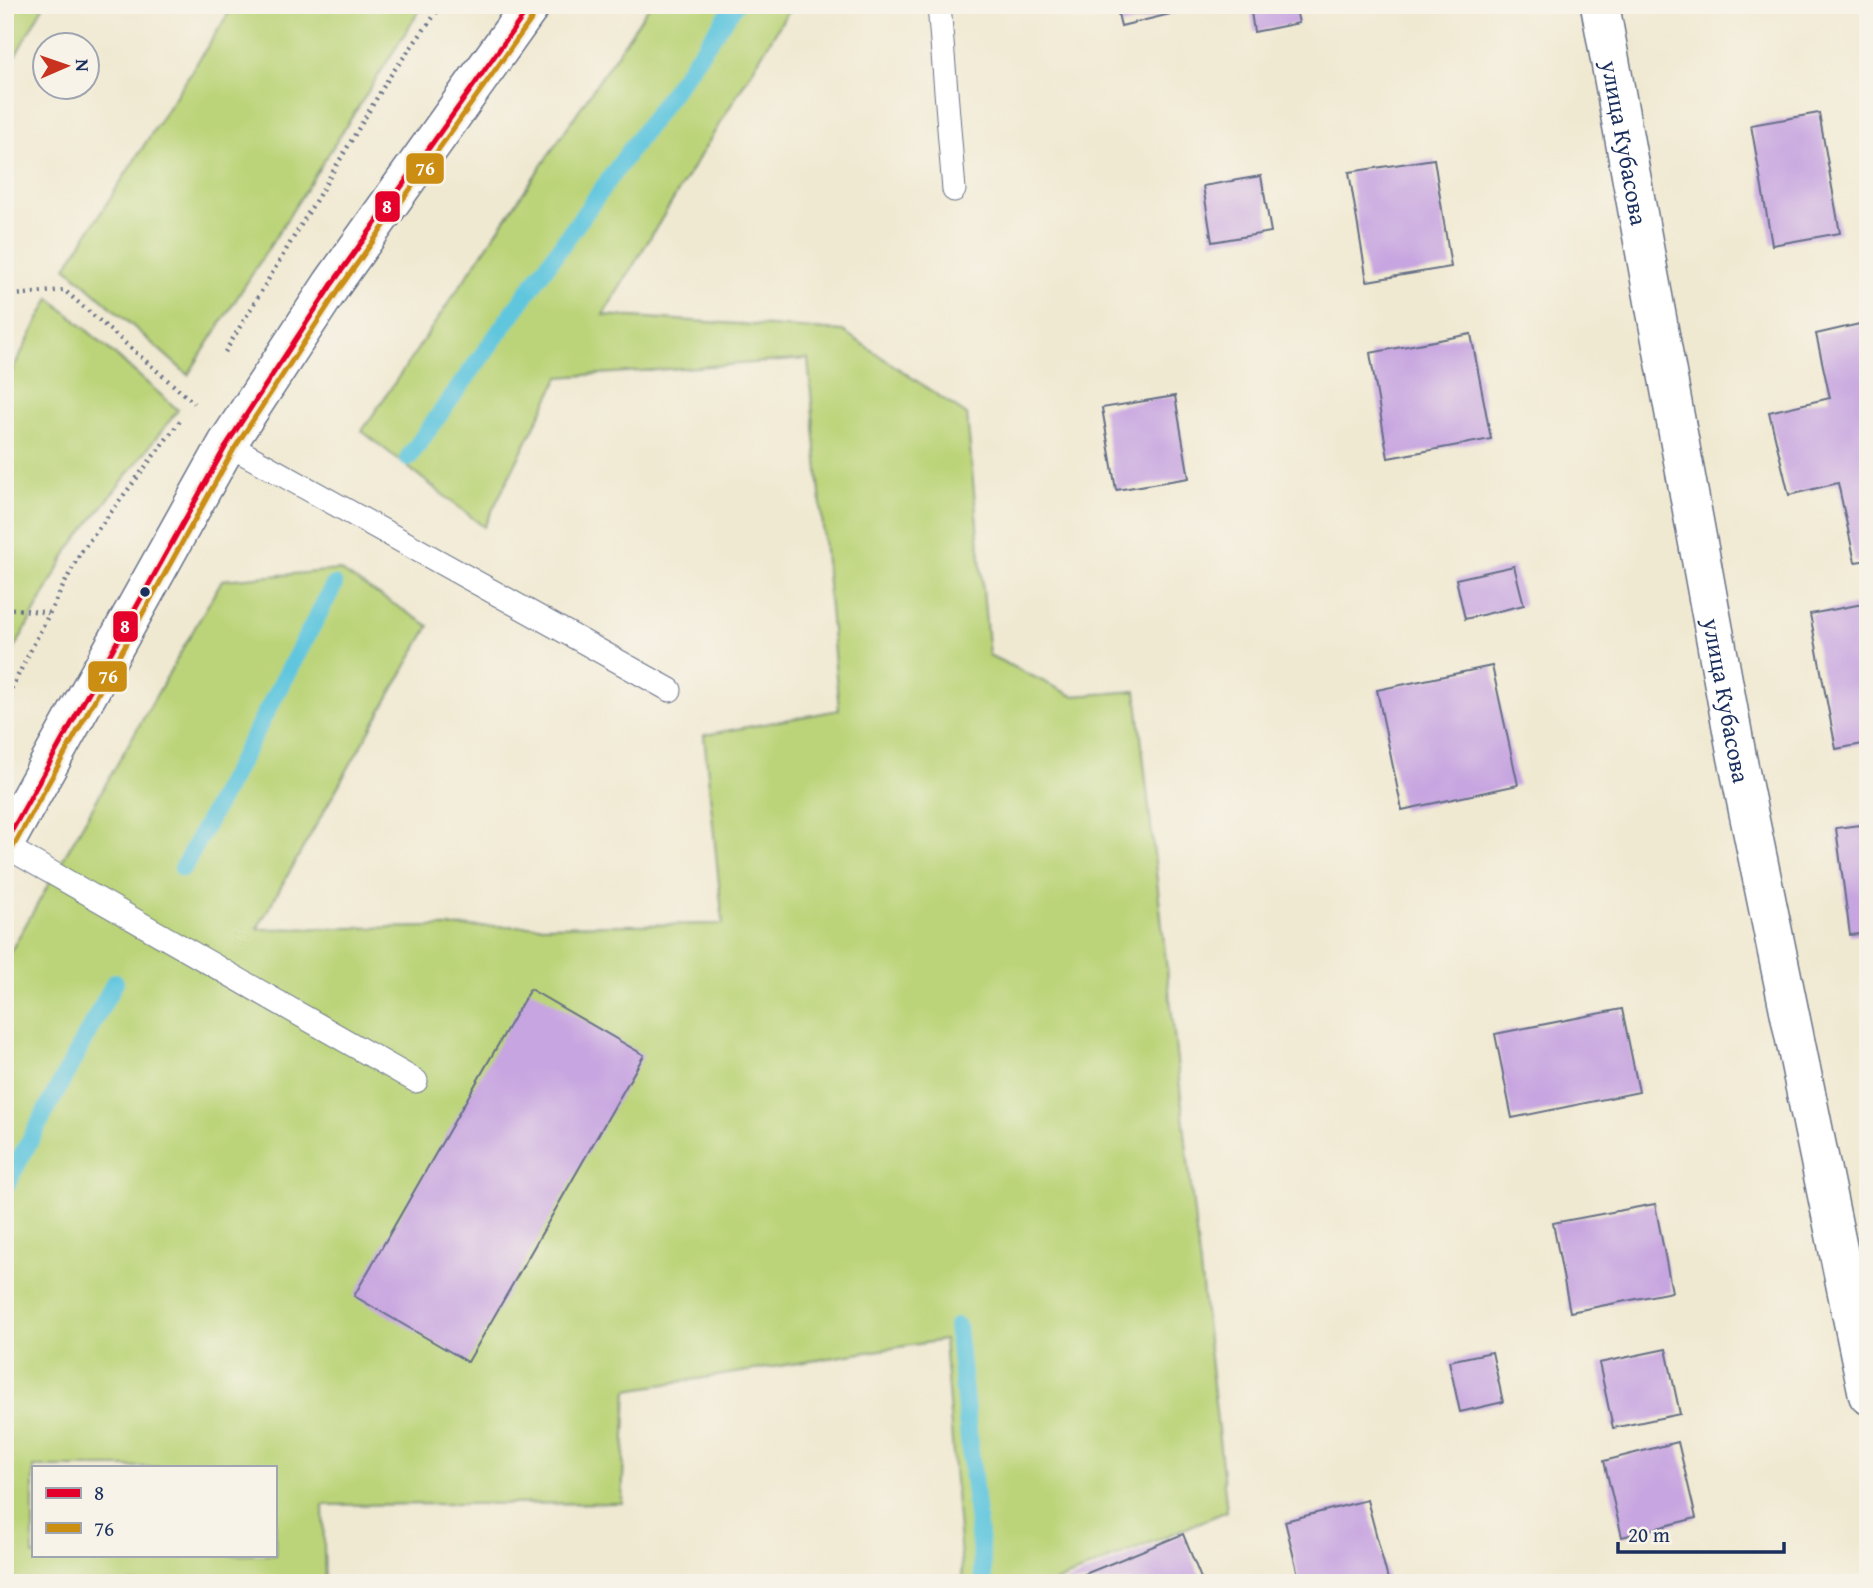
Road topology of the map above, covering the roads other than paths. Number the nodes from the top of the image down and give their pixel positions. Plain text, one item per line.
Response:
1 (531, 5) edge
2 (939, 5) edge
3 (1600, 5) edge
4 (954, 190) dead end
5 (227, 444) junction
6 (670, 690) dead end
7 (5, 844) edge
8 (416, 1081) dead end
9 (1868, 1395) edge

1 - 5 street
2 - 4 lane
3 - 9 street, улица Кубасова
5 - 6 lane
5 - 7 street
7 - 8 lane

